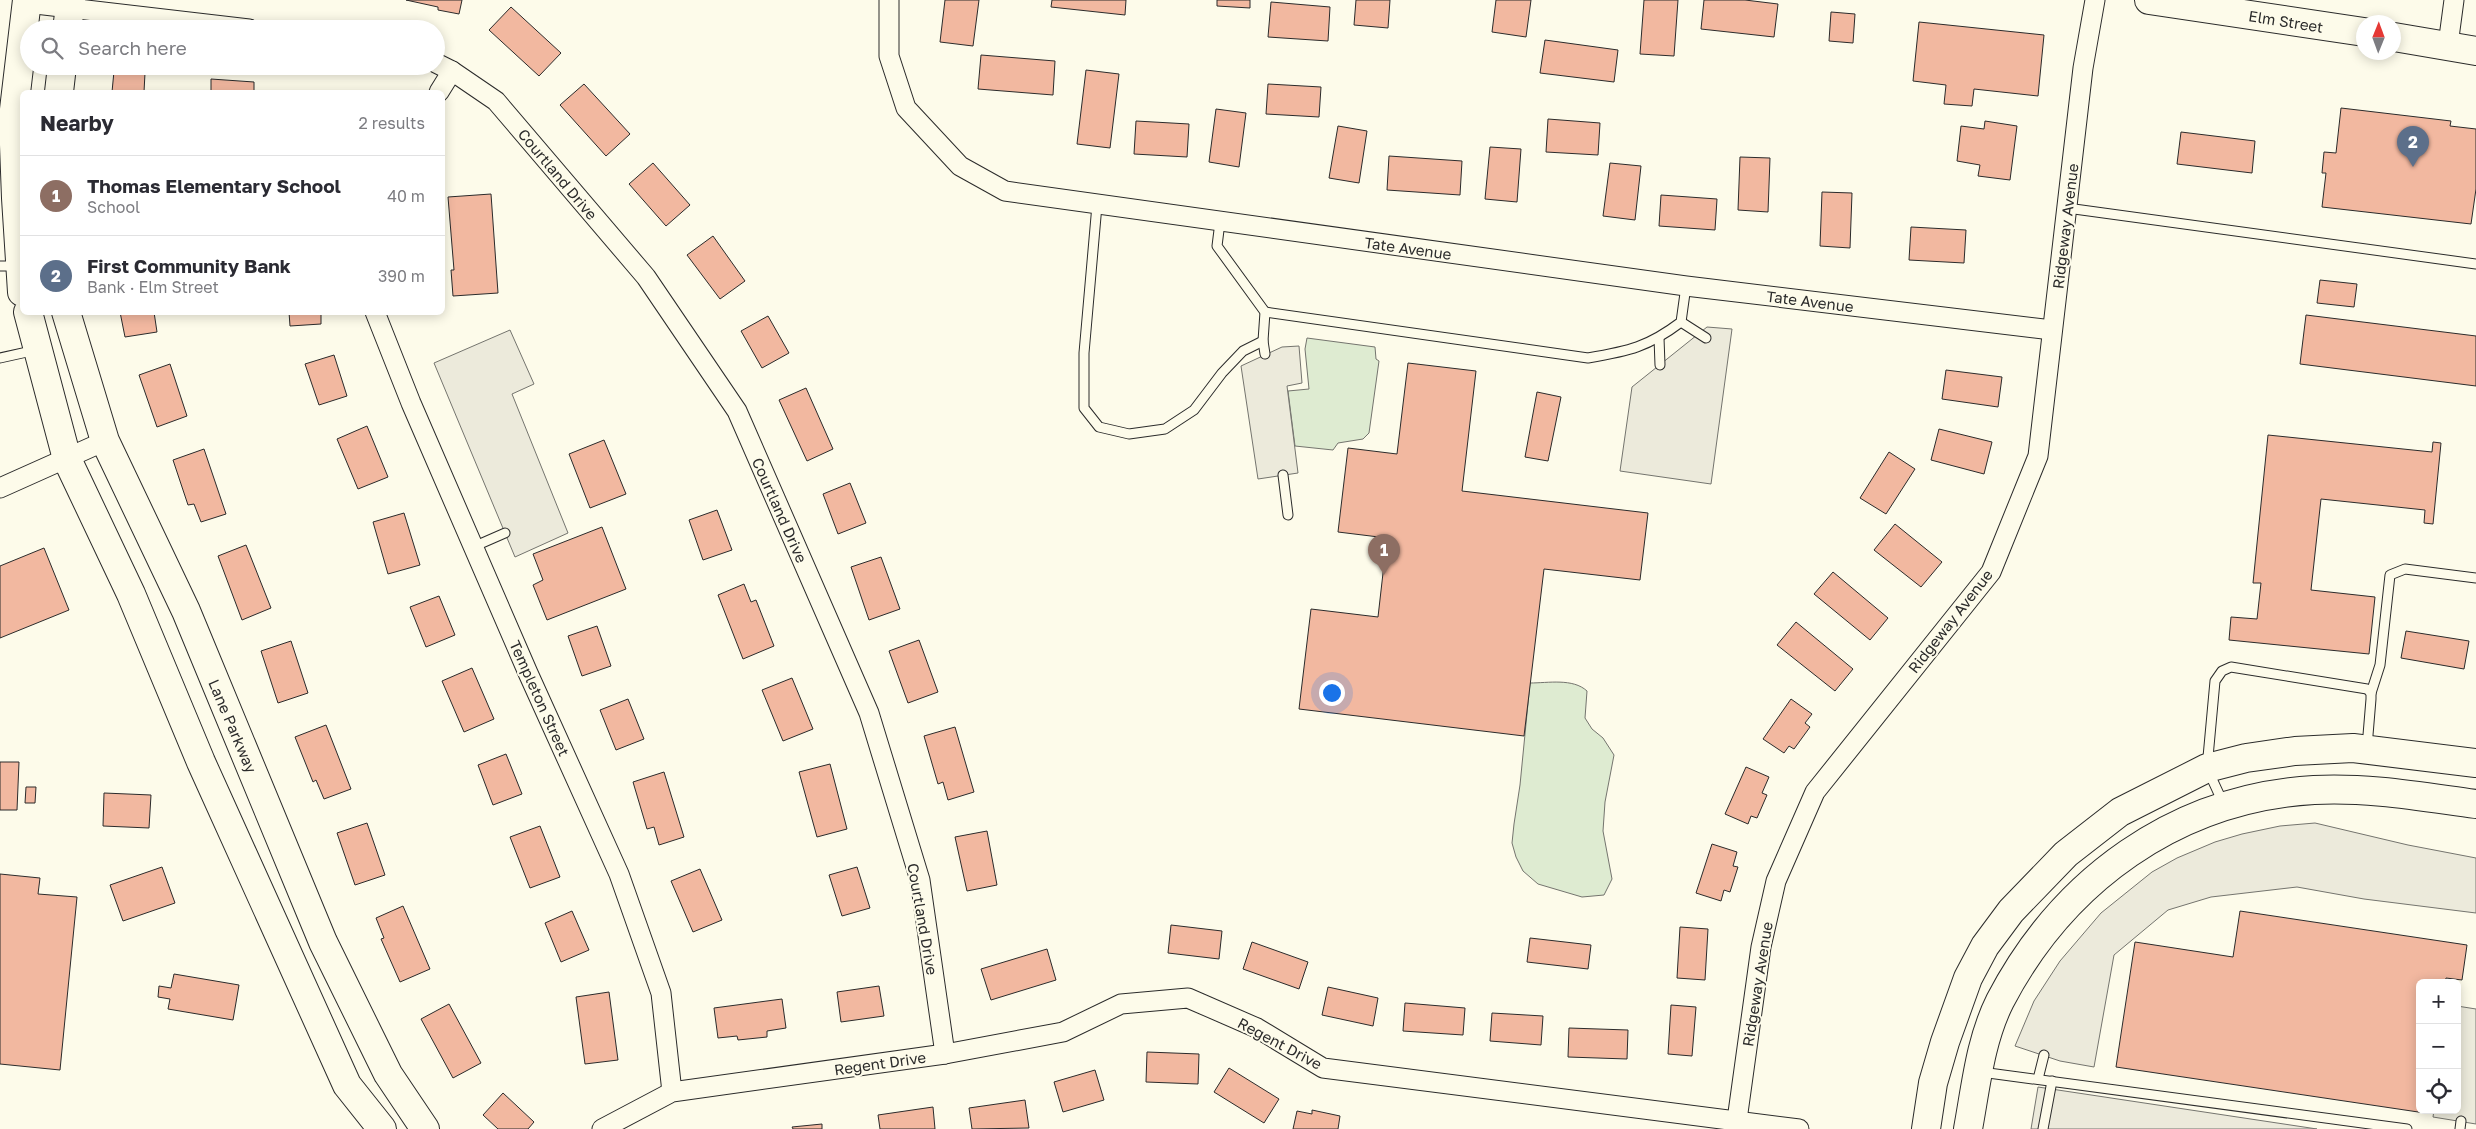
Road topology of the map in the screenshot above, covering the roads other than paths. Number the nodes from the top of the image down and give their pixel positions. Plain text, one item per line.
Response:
1 (889, 0) edge
2 (2095, 0) edge
3 (2149, 0) edge
4 (2454, 0) edge
5 (27, 1) edge
6 (69, 12) edge
7 (25, 20) edge
8 (154, 20) edge
9 (2356, 31) edge
10 (2401, 38) edge
11 (2448, 45) junction
12 (2476, 51) edge
13 (20, 60) edge
14 (445, 68) edge
15 (61, 75) edge
16 (442, 75) edge
17 (59, 90) edge
18 (439, 90) edge
19 (1097, 205) junction
20 (2067, 208) junction
21 (1220, 222) junction
22 (2476, 264) edge
23 (14, 274) edge
24 (1686, 286) junction
25 (1265, 312) junction
26 (29, 315) edge
27 (67, 315) edge
28 (376, 315) edge
29 (1681, 322) junction
30 (2052, 330) junction
31 (1659, 338) junction
32 (1706, 338) dead end
33 (1263, 341) junction
34 (38, 350) junction
35 (1265, 354) dead end
36 (0, 358) edge
37 (1660, 365) dead end
38 (105, 441) junction
39 (67, 459) junction
40 (1283, 475) dead end
41 (0, 488) edge
42 (1288, 515) dead end
43 (505, 533) dead end
44 (474, 547) junction
45 (2476, 578) edge
46 (2371, 693) junction
47 (2367, 750) junction
48 (2476, 763) edge
49 (2208, 768) junction
50 (2476, 804) edge
51 (2224, 805) junction
52 (945, 1054) junction
53 (2044, 1055) dead end
54 (1978, 1071) junction
55 (2038, 1079) junction
56 (2052, 1081) junction
57 (672, 1092) junction
58 (1737, 1120) junction
59 (382, 1129) edge
60 (425, 1129) edge
61 (602, 1129) edge
62 (1799, 1129) edge
63 (1926, 1129) edge
64 (1968, 1129) edge
65 (2043, 1129) edge
66 (2408, 1129) edge

1 - 19 street, Tate Avenue
2 - 20 street, Ridgeway Avenue
3 - 9 main road, Elm Street
4 - 11 street
5 - 6 street
5 - 7 main road
6 - 8 street
10 - 11 main road
11 - 12 main road
13 - 23 main road
14 - 52 street, Courtland Drive
15 - 17 main road
16 - 18 street
19 - 21 street, Tate Avenue
19 - 33 lane
20 - 22 lane
20 - 30 street, Ridgeway Avenue
21 - 24 street, Tate Avenue
21 - 25 lane
24 - 29 lane
24 - 30 street, Tate Avenue
25 - 31 lane
25 - 33 lane
26 - 34 main road
27 - 38 main road, Lane Parkway
28 - 44 street, Templeton Street
29 - 31 lane
29 - 32 lane
30 - 58 street, Ridgeway Avenue
31 - 37 lane
33 - 35 lane
34 - 36 lane
34 - 39 main road
38 - 39 street
38 - 60 main road, Lane Parkway
39 - 41 street
39 - 59 main road
40 - 42 lane
43 - 44 lane
44 - 57 street, Templeton Street
45 - 46 lane
46 - 47 lane
46 - 49 lane
47 - 48 main road
47 - 49 main road
49 - 51 lane
49 - 63 main road
50 - 51 main road
51 - 54 main road
52 - 57 street, Regent Drive
52 - 58 street, Regent Drive
53 - 55 lane
54 - 55 lane
54 - 64 main road
55 - 56 lane
56 - 65 lane
56 - 66 lane
57 - 61 street, Regent Drive
58 - 62 street, Regent Drive

